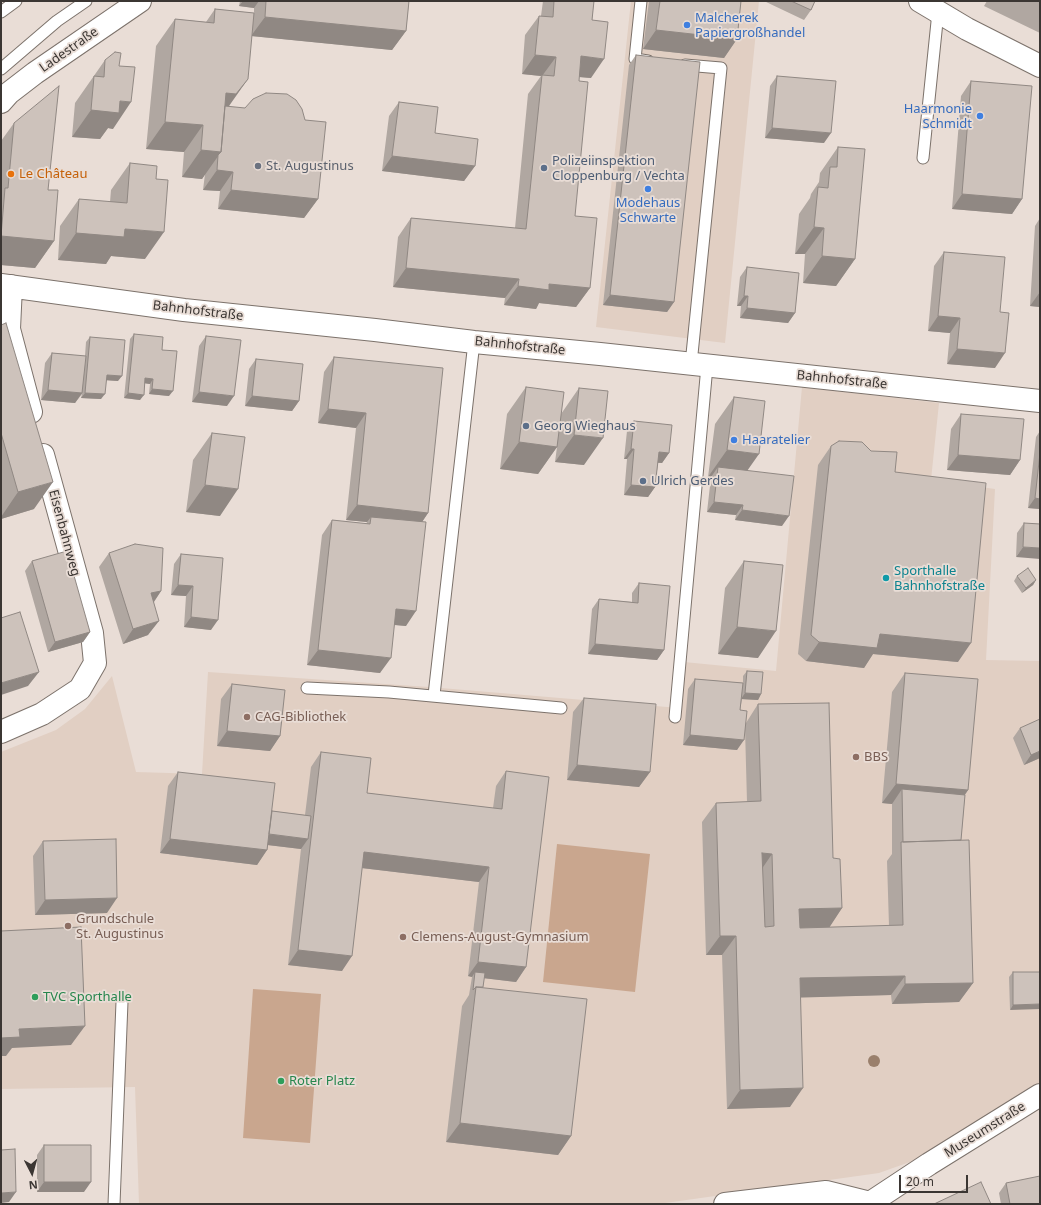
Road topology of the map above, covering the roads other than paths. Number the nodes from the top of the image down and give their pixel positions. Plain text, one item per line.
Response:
1 (16, 1) edge
2 (86, 1) edge
3 (140, 1) edge
4 (641, 1) edge
5 (920, 1) edge
6 (1, 12) edge
7 (938, 12) junction
8 (656, 62) edge
9 (671, 63) edge
10 (1040, 66) edge
11 (1, 68) edge
12 (1, 102) edge
13 (923, 158) dead end
14 (6, 286) edge
15 (474, 342) junction
16 (699, 365) junction
17 (1040, 401) edge
18 (307, 688) dead end
19 (434, 695) junction
20 (561, 708) dead end
21 (675, 717) dead end
22 (1, 732) edge
23 (122, 1002) dead end
24 (1040, 1095) edge
25 (870, 1203) edge
26 (114, 1204) edge
27 (725, 1204) edge

1 - 6 lane
2 - 11 lane
3 - 12 street, Ladestraße
4 - 8 lane
5 - 7 street
7 - 10 street
7 - 13 lane
9 - 16 lane
14 - 15 street, Bahnhofstraße
14 - 22 street, Eisenbahnweg
15 - 16 street, Bahnhofstraße
15 - 19 lane
16 - 17 street, Bahnhofstraße
16 - 21 lane
18 - 19 lane
19 - 20 lane
23 - 26 lane
24 - 25 street, Museumstraße
25 - 27 street

